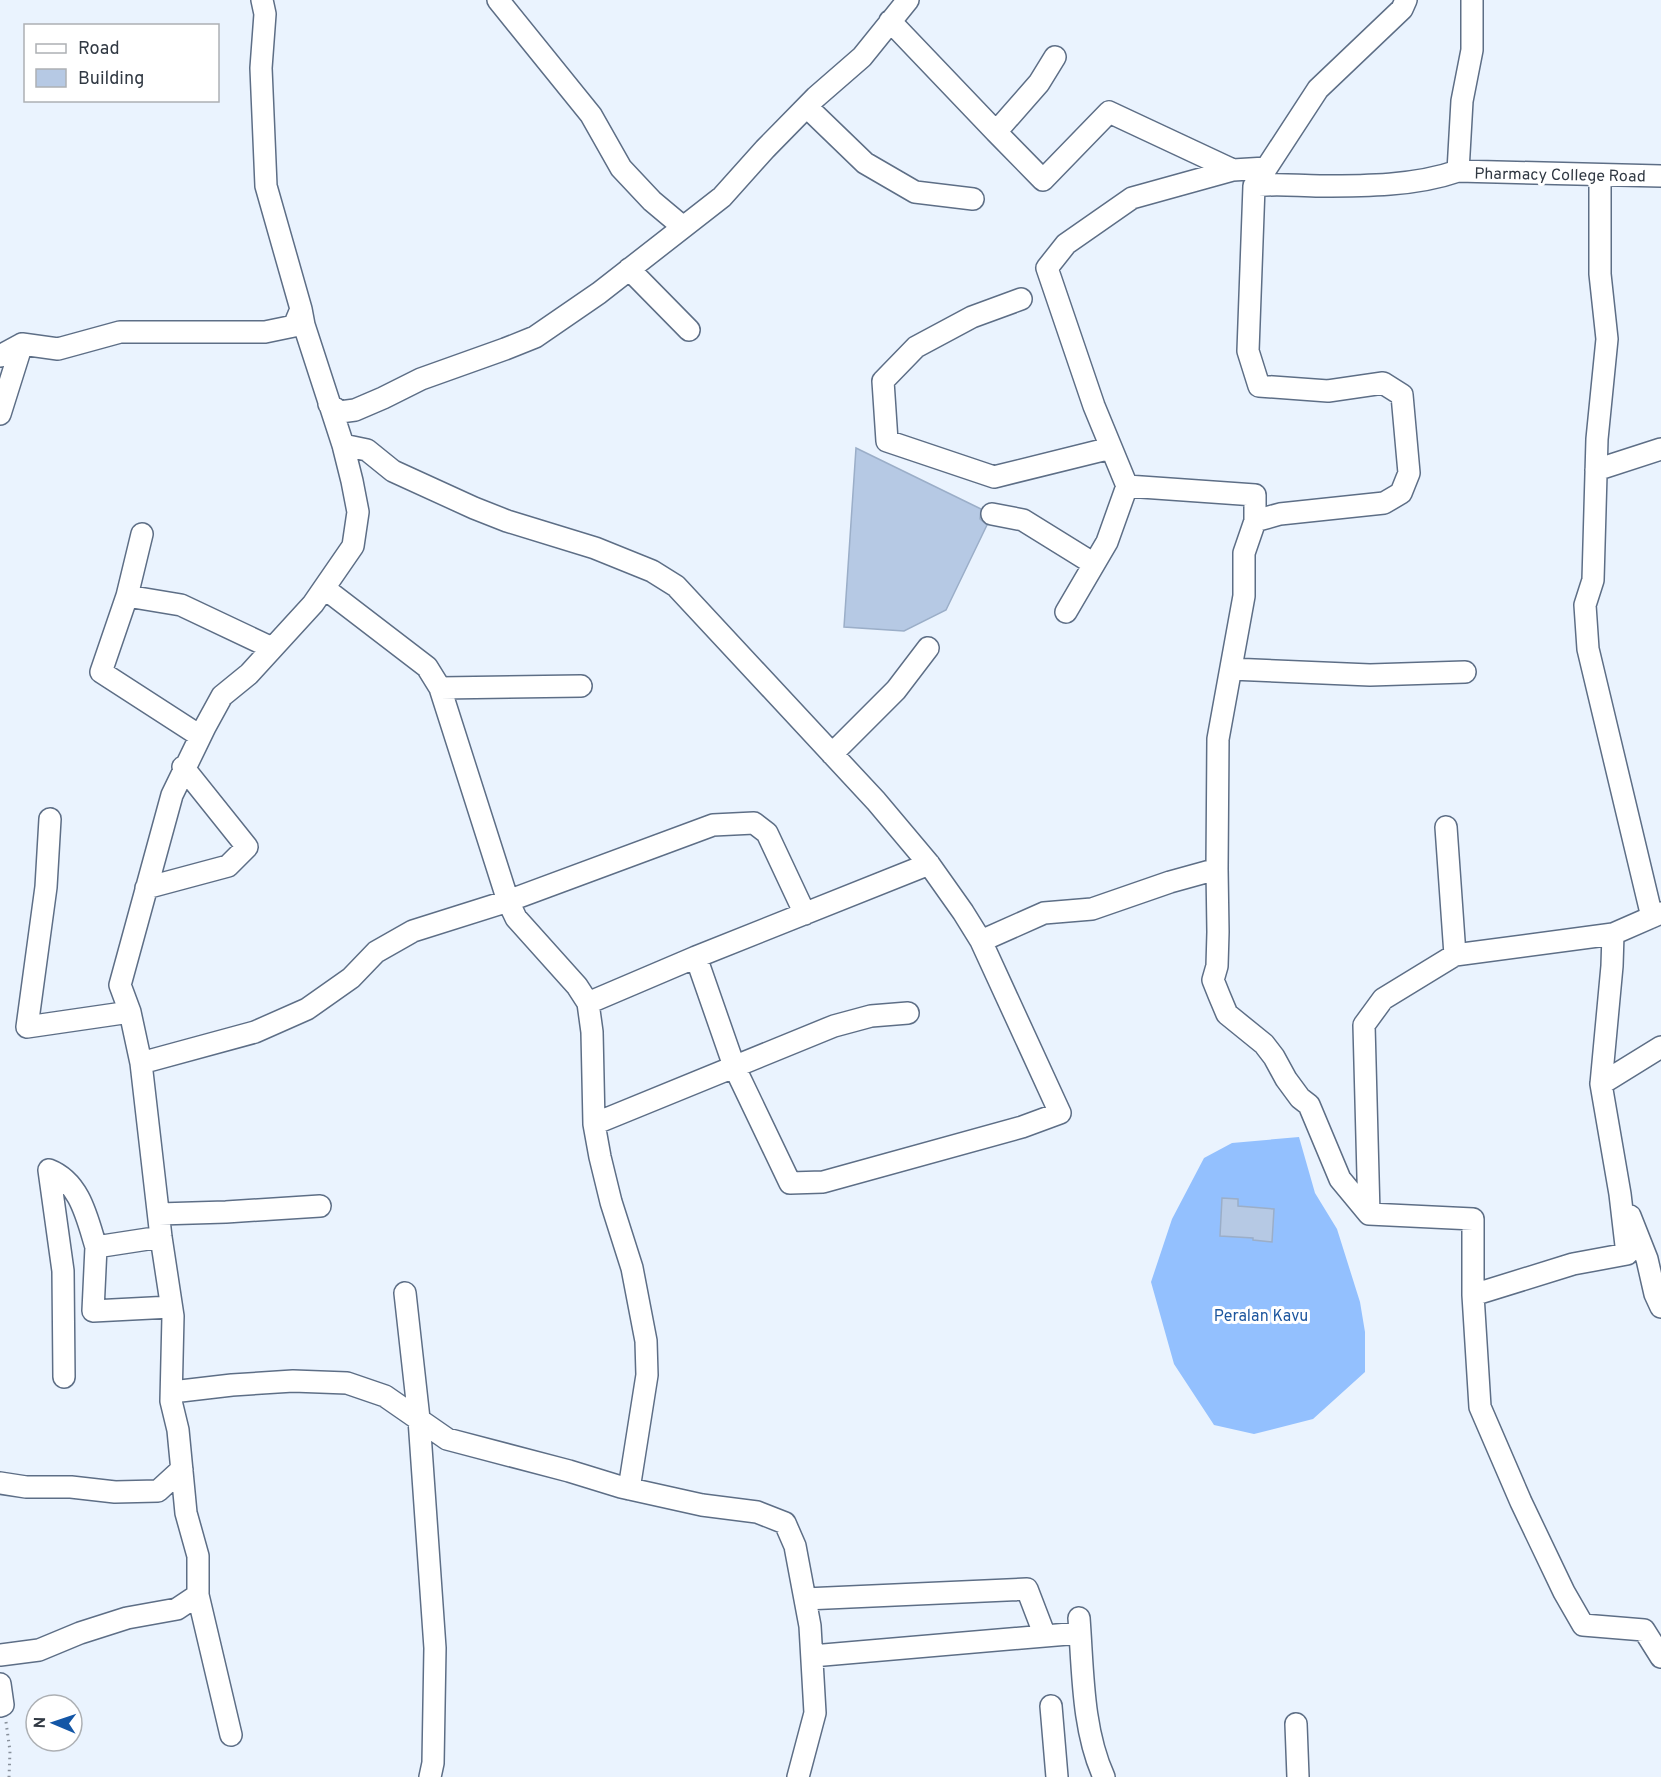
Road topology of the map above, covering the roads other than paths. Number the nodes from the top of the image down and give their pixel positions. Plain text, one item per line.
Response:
1 (262, 0) edge
2 (498, 0) edge
3 (908, 0) edge
4 (1406, 0) edge
5 (1472, 0) edge
6 (890, 21) junction
7 (1055, 57) dead end
8 (807, 107) junction
9 (996, 132) junction
10 (1266, 168) junction
11 (1233, 170) junction
12 (1458, 171) junction
13 (1600, 175) junction
14 (1661, 177) edge
15 (1254, 186) junction
16 (973, 199) dead end
17 (683, 227) junction
18 (629, 269) junction
19 (1021, 299) dead end
20 (301, 309) junction
21 (689, 330) dead end
22 (22, 344) junction
23 (0, 356) edge
24 (328, 404) junction
25 (0, 414) edge
26 (343, 445) junction
27 (1111, 448) junction
28 (1661, 449) edge
29 (1596, 471) junction
30 (1127, 486) junction
31 (992, 514) dead end
32 (1255, 521) junction
33 (142, 534) dead end
34 (1094, 564) junction
35 (324, 588) junction
36 (127, 596) junction
37 (1066, 612) dead end
38 (272, 648) junction
39 (928, 648) dead end
40 (1231, 669) junction
41 (1465, 672) dead end
42 (581, 686) dead end
43 (440, 688) junction
44 (200, 736) junction
45 (832, 754) junction
46 (183, 767) junction
47 (50, 819) dead end
48 (1446, 827) dead end
49 (929, 864) junction
50 (1217, 869) junction
51 (146, 888) junction
52 (508, 901) junction
53 (804, 914) junction
54 (1657, 915) edge
55 (1613, 934) junction
56 (981, 941) junction
57 (1455, 955) junction
58 (696, 957) junction
59 (588, 1003) junction
60 (130, 1012) junction
61 (908, 1013) dead end
62 (1661, 1047) edge
63 (141, 1063) junction
64 (734, 1066) junction
65 (1601, 1084) junction
66 (594, 1124) junction
67 (1620, 1194) junction
68 (320, 1206) dead end
69 (159, 1214) junction
70 (1369, 1214) junction
71 (161, 1238) junction
72 (96, 1247) junction
73 (405, 1293) dead end
74 (1473, 1295) junction
75 (171, 1307) junction
76 (1661, 1307) edge
77 (64, 1377) dead end
78 (172, 1392) junction
79 (419, 1419) junction
80 (182, 1469) junction
81 (0, 1483) edge
82 (629, 1489) junction
83 (198, 1595) junction
84 (805, 1599) junction
85 (1045, 1636) junction
86 (0, 1655) edge
87 (812, 1656) junction
88 (1661, 1657) edge
89 (1051, 1706) dead end
90 (1296, 1724) dead end
91 (231, 1735) dead end
92 (430, 1777) edge
93 (798, 1777) edge
94 (1057, 1777) edge
95 (1104, 1777) edge
96 (1298, 1777) edge

1 - 20 street
2 - 17 street
3 - 6 street
4 - 10 street
5 - 12 street
6 - 8 street
6 - 9 street
7 - 9 street
8 - 16 street
8 - 17 street
9 - 11 street
10 - 11 street
10 - 15 street
11 - 27 street
12 - 13 street, Pharmacy College Road
12 - 15 street, Pharmacy College Road
13 - 14 street, Pharmacy College Road
13 - 29 street
15 - 32 street
17 - 18 street
18 - 21 street
18 - 24 street
19 - 27 street
20 - 22 street
20 - 24 street
22 - 23 street
22 - 25 street
24 - 26 street
26 - 35 street
26 - 45 street
27 - 30 street
28 - 29 street
29 - 54 street
30 - 32 street
30 - 34 street
31 - 34 street
32 - 40 street
33 - 36 street
34 - 37 street
35 - 38 street
35 - 43 street
36 - 38 street
36 - 44 street
38 - 44 street
39 - 45 street
40 - 41 street
40 - 50 street
42 - 43 street
43 - 52 street
44 - 46 street
45 - 49 street
46 - 51 street
46 - 51 street
47 - 60 street
48 - 57 street
49 - 53 street
49 - 56 street
50 - 56 street
50 - 70 street
51 - 60 street
52 - 53 street
52 - 59 street
52 - 63 street
53 - 58 street
54 - 55 street
55 - 57 street
55 - 65 street
56 - 64 street
57 - 70 street
58 - 59 street
58 - 64 street
59 - 66 street
60 - 63 street
61 - 64 street
62 - 65 street
63 - 69 street
64 - 66 street
65 - 67 street
66 - 82 street
67 - 74 street
67 - 76 street
68 - 69 street
69 - 71 street
70 - 74 street
71 - 72 street
71 - 75 street
72 - 75 street
72 - 77 street
73 - 79 street
74 - 88 street
75 - 78 street
78 - 79 street
78 - 80 street
79 - 82 street
79 - 92 street
80 - 81 street
80 - 83 street
82 - 84 street
83 - 86 street
83 - 91 street
84 - 85 street
84 - 87 street
85 - 87 street
85 - 95 street
87 - 93 street
89 - 94 street
90 - 96 street

